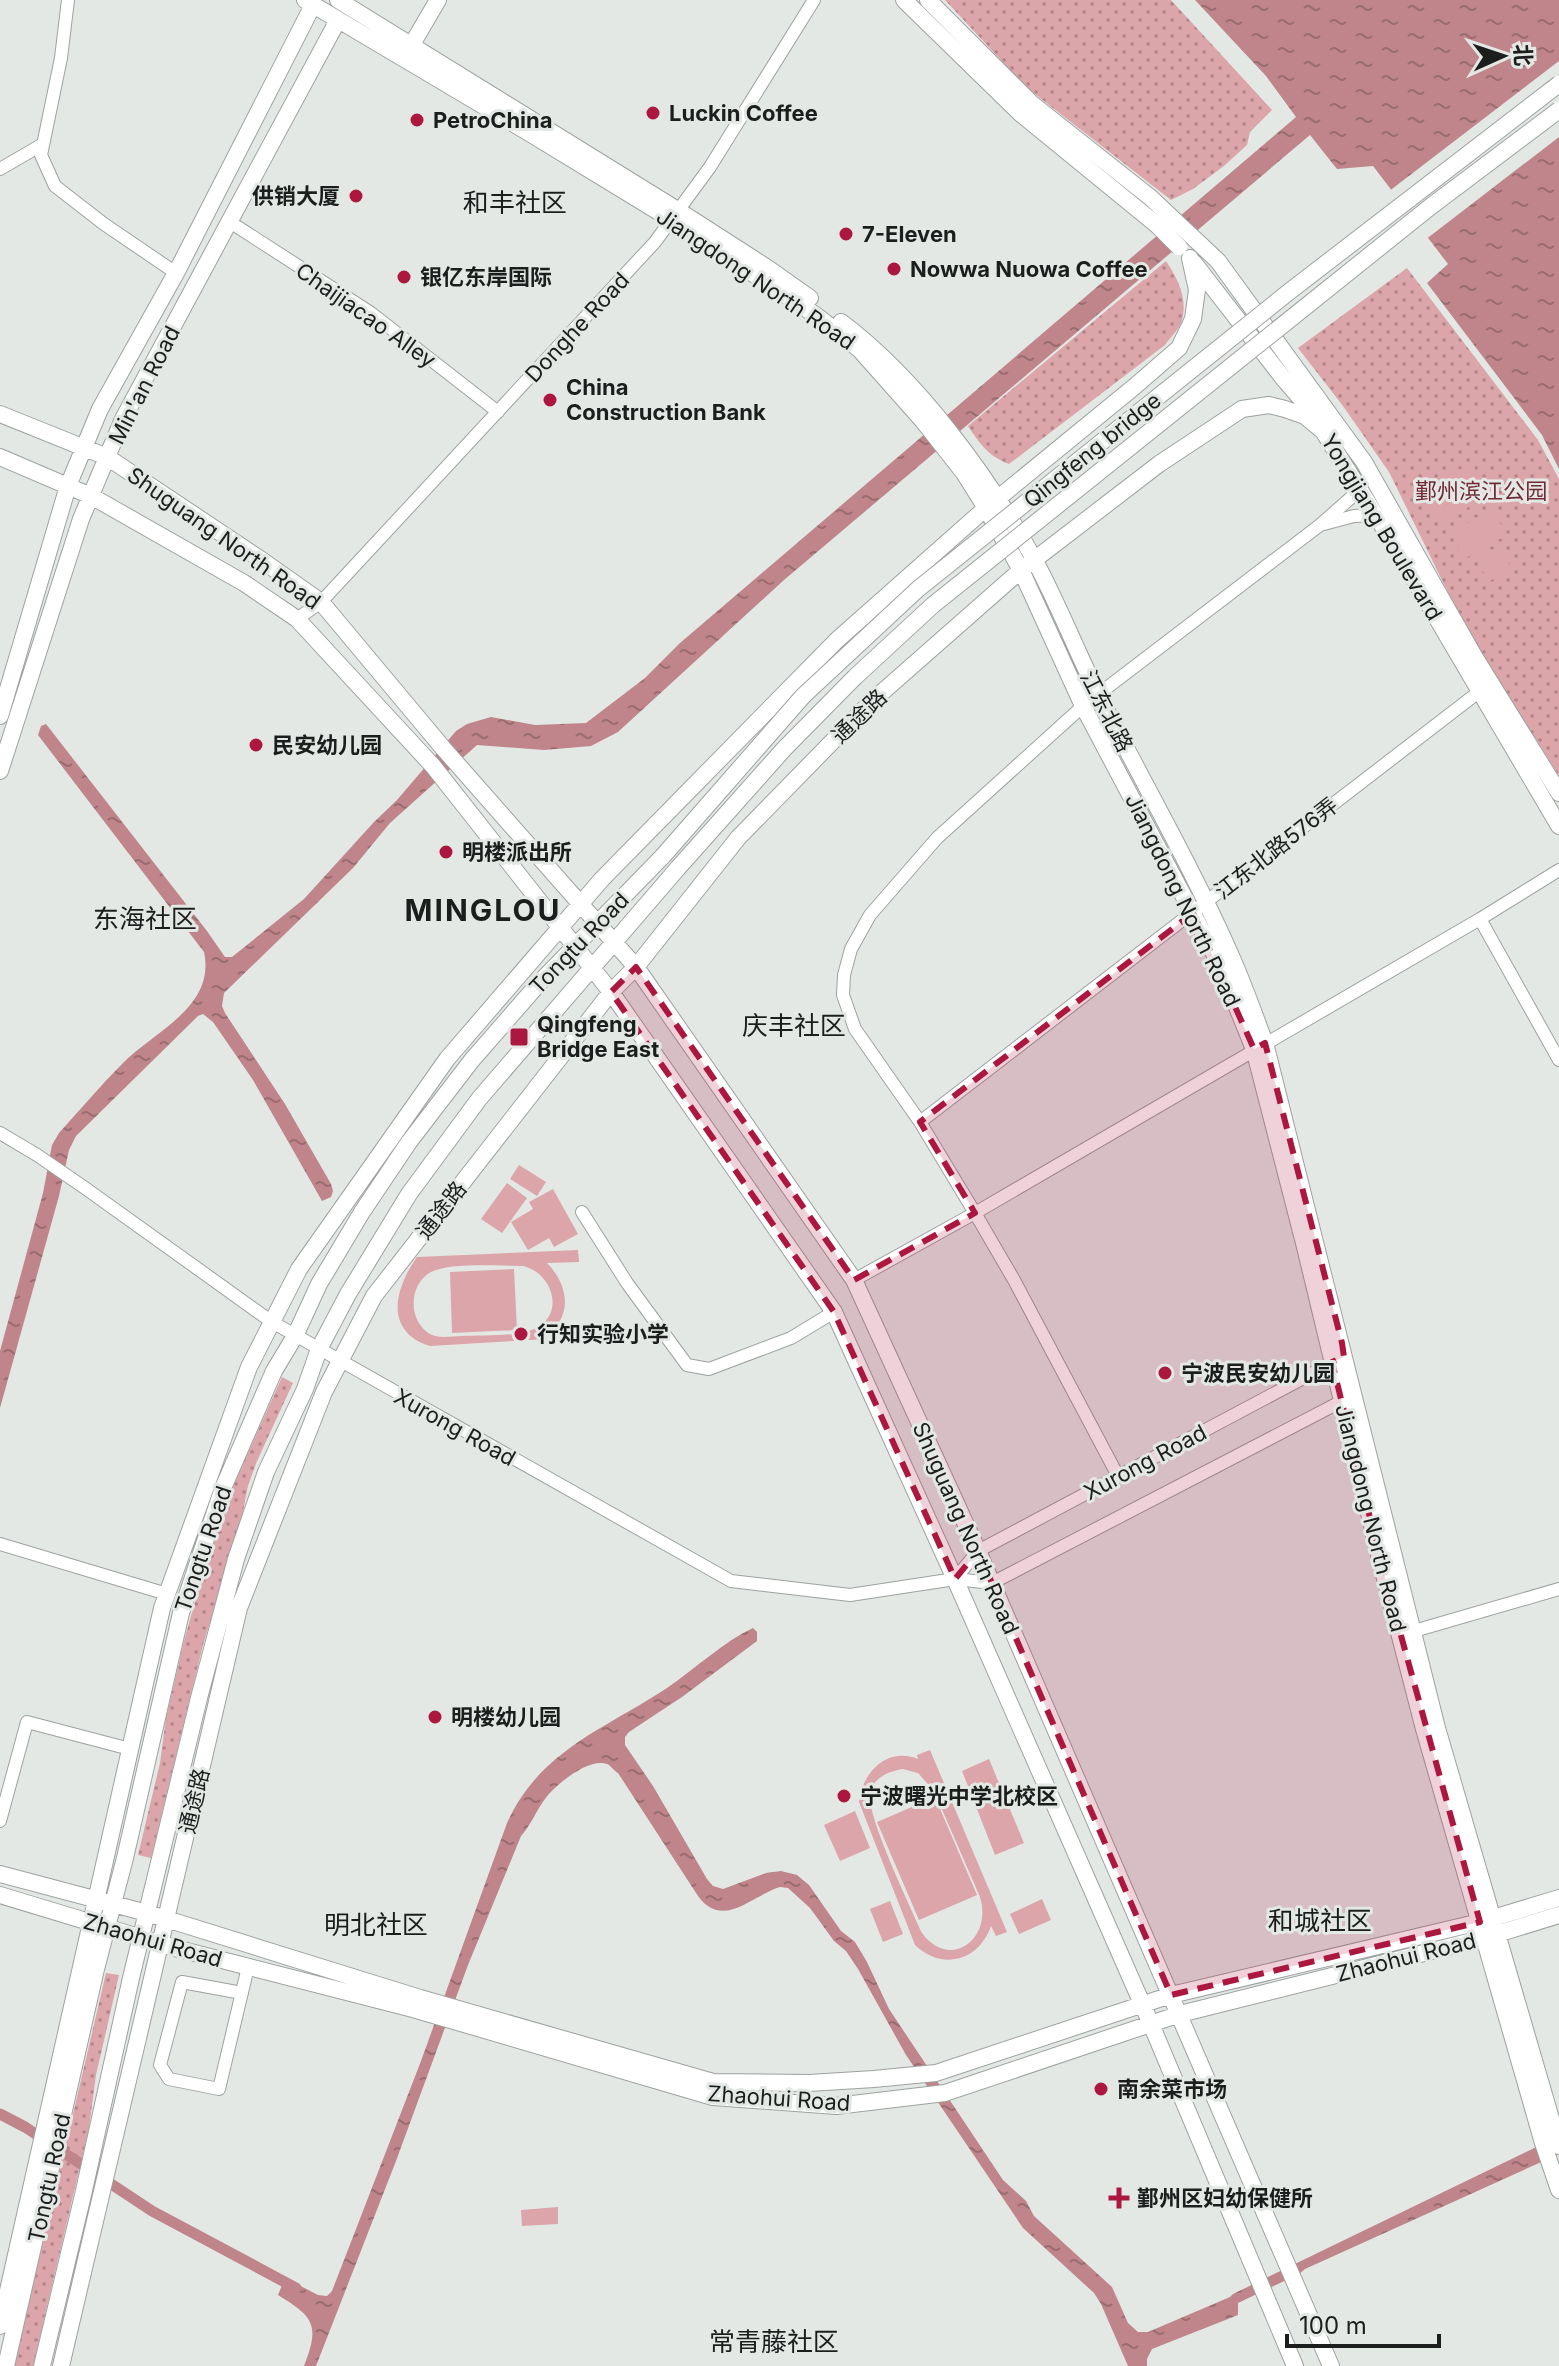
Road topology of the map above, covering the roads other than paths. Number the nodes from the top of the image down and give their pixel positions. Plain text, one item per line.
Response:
1 (68, 0) edge
2 (338, 0) edge
3 (438, 0) edge
4 (814, 0) edge
5 (904, 0) edge
6 (928, 0) edge
7 (309, 3) edge
8 (338, 20) junction
9 (411, 46) junction
10 (1559, 84) edge
11 (1559, 110) edge
12 (43, 144) junction
13 (0, 169) edge
14 (675, 216) junction
15 (1163, 220) junction
16 (230, 222) junction
17 (1190, 250) junction
18 (176, 273) junction
19 (498, 412) junction
20 (0, 414) edge
21 (1323, 431) junction
22 (83, 449) junction
23 (0, 457) edge
24 (107, 457) junction
25 (1349, 471) junction
26 (68, 486) junction
27 (91, 496) junction
28 (992, 503) junction
29 (1376, 515) junction
30 (1320, 525) junction
31 (1028, 566) junction
32 (321, 602) junction
33 (297, 619) junction
34 (1480, 691) junction
35 (1098, 695) junction
36 (1083, 706) junction
37 (0, 716) edge
38 (0, 771) edge
39 (1559, 793) edge
40 (1559, 826) edge
41 (663, 856) joint
42 (678, 868) joint
43 (1559, 870) edge
44 (580, 905) junction
45 (1200, 908) junction
46 (1480, 919) junction
47 (597, 924) junction
48 (559, 927) junction
49 (613, 942) junction
50 (575, 946) junction
51 (636, 967) junction
52 (592, 968) junction
53 (611, 992) junction
54 (1259, 1046) junction
55 (1559, 1060) edge
56 (920, 1122) junction
57 (0, 1133) edge
58 (582, 1212) dead end
59 (975, 1213) junction
60 (854, 1280) junction
61 (834, 1312) junction
62 (272, 1322) junction
63 (295, 1336) junction
64 (319, 1349) junction
65 (1338, 1359) junction
66 (339, 1362) junction
67 (1348, 1398) junction
68 (1118, 1476) junction
69 (0, 1544) edge
70 (978, 1551) junction
71 (955, 1579) junction
72 (992, 1583) junction
73 (1559, 1589) edge
74 (167, 1594) junction
75 (1406, 1634) junction
76 (130, 1749) junction
77 (0, 1821) edge
78 (0, 1874) edge
79 (0, 1895) edge
80 (1559, 1898) edge
81 (96, 1899) junction
82 (113, 1903) junction
83 (147, 1913) junction
84 (1559, 1915) edge
85 (166, 1919) junction
86 (98, 1925) junction
87 (1488, 1928) junction
88 (141, 1938) junction
89 (160, 1944) junction
90 (248, 1967) junction
91 (242, 1993) junction
92 (1171, 1995) junction
93 (416, 2004) junction
94 (1143, 2004) junction
95 (1180, 2014) junction
96 (478, 2022) junction
97 (1151, 2024) junction
98 (55, 2115) junction
99 (1551, 2144) edge
100 (1557, 2183) edge
101 (0, 2326) edge
102 (6, 2366) edge
103 (42, 2366) edge
104 (61, 2366) edge
105 (1295, 2366) edge
106 (1331, 2366) edge

1 - 12 street
2 - 9 main road, Jiangdong North Road
3 - 9 main road
4 - 14 street, Donghe Road
5 - 15 main road
6 - 15 main road
7 - 8 main road, Jiangdong North Road
7 - 18 main road, Min'an Road
8 - 14 main road, Jiangdong North Road
8 - 16 main road, Min'an Road
9 - 14 main road, Jiangdong North Road
10 - 41 main road, Qingfeng bridge, bridge
11 - 42 main road, Qingfeng bridge, bridge
12 - 13 street
12 - 18 street
14 - 19 street, Donghe Road
14 - 28 main road, Jiangdong North Road
15 - 17 main road, bridge
16 - 19 street, Chaijiacao Alley
16 - 24 main road, Min'an Road
17 - 21 main road, Yongjiang Boulevard
17 - 28 main road
17 - 39 main road, Yongjiang Boulevard
18 - 22 main road, Min'an Road
19 - 32 street, Donghe Road
20 - 22 main road, Shuguang North Road
21 - 25 main road, Yongjiang Boulevard
21 - 31 main road, 通途路
22 - 24 main road, Shuguang North Road
22 - 26 main road, Min'an Road
23 - 26 main road, Shuguang North Road
24 - 27 main road, Min'an Road
24 - 32 main road, Shuguang North Road
25 - 29 main road, Yongjiang Boulevard
25 - 30 street
26 - 27 main road, Shuguang North Road
26 - 37 main road, Min'an Road
27 - 33 main road, Shuguang North Road
27 - 38 main road, Min'an Road
28 - 31 main road, Jiangdong North Road
28 - 44 main road
29 - 30 street
29 - 34 main road, Yongjiang Boulevard
30 - 35 street
31 - 35 main road, 江东北路
31 - 36 main road, Jiangdong North Road
31 - 51 main road, 通途路
32 - 33 street, Donghe Road
32 - 44 main road, Shuguang North Road
33 - 48 main road, Shuguang North Road
34 - 40 main road, Yongjiang Boulevard
34 - 45 street, 江东北路576弄
35 - 36 street
35 - 45 main road, 江东北路
36 - 45 main road, Jiangdong North Road
36 - 56 street
41 - 47 main road, Tongtu Road
42 - 49 main road, Tongtu Road
43 - 46 street
44 - 47 main road, Shuguang North Road
44 - 48 main road
45 - 54 main road, Jiangdong North Road
45 - 56 street, 江东北路576弄
46 - 54 street
46 - 55 street
47 - 49 main road, Shuguang North Road
47 - 50 main road, Tongtu Road
48 - 50 main road, Shuguang North Road
48 - 62 main road
49 - 51 main road, Shuguang North Road
49 - 52 main road, Tongtu Road
50 - 52 main road, Shuguang North Road
50 - 63 main road, Tongtu Road
51 - 53 main road, 通途路
51 - 60 main road, Shuguang North Road
52 - 53 main road, Shuguang North Road
52 - 64 main road, Tongtu Road
53 - 61 main road, Shuguang North Road
53 - 66 main road, 通途路
54 - 59 street
54 - 65 main road, Jiangdong North Road
56 - 59 street
57 - 62 street, Xurong Road
58 - 61 street
59 - 60 street
59 - 68 street
60 - 70 main road, Shuguang North Road
61 - 71 main road, Shuguang North Road
62 - 63 street, Xurong Road
62 - 74 main road
63 - 64 street, Xurong Road
63 - 82 main road, Tongtu Road
64 - 66 street, Xurong Road
64 - 83 main road, Tongtu Road
65 - 67 main road, Jiangdong North Road
65 - 68 street, Xurong Road
66 - 71 street, Xurong Road
66 - 85 main road, 通途路
67 - 72 street, Xurong Road
67 - 75 main road, Jiangdong North Road
68 - 70 street, Xurong Road
69 - 74 street
70 - 71 street, Xurong Road
70 - 72 main road, Shuguang North Road
71 - 72 street, Xurong Road
71 - 94 main road, Shuguang North Road
72 - 92 main road, Shuguang North Road
73 - 75 street
74 - 76 main road
75 - 87 main road, Jiangdong North Road
76 - 77 street
76 - 81 main road
78 - 81 main road, Zhaohui Road
79 - 86 main road, Zhaohui Road
80 - 87 main road, Zhaohui Road
81 - 82 main road, Zhaohui Road
81 - 86 main road
82 - 83 main road, Zhaohui Road
82 - 86 main road, Tongtu Road
83 - 85 main road, Zhaohui Road
83 - 88 main road, Tongtu Road
84 - 87 main road, Zhaohui Road
85 - 89 main road, 通途路
85 - 93 main road, Zhaohui Road
86 - 88 main road, Zhaohui Road
86 - 98 main road, Tongtu Road
87 - 92 main road, Zhaohui Road
87 - 95 main road, Zhaohui Road
87 - 99 main road, Jiangdong North Road
87 - 99 main road, Jiangdong North Road
88 - 89 main road, Zhaohui Road
88 - 103 main road, Tongtu Road
89 - 90 main road, Zhaohui Road
89 - 104 main road, 通途路
90 - 91 street
90 - 93 main road, Zhaohui Road
91 - 91 street
92 - 94 main road, Zhaohui Road
92 - 95 main road, Shuguang North Road
93 - 96 main road, Zhaohui Road
94 - 96 main road, Zhaohui Road
94 - 97 main road, Shuguang North Road
95 - 97 main road, Zhaohui Road
95 - 106 main road, Shuguang North Road
96 - 97 main road, Zhaohui Road
97 - 105 main road, Shuguang North Road
98 - 101 main road
98 - 102 main road, Tongtu Road
99 - 100 main road, Jiangdong North Road

